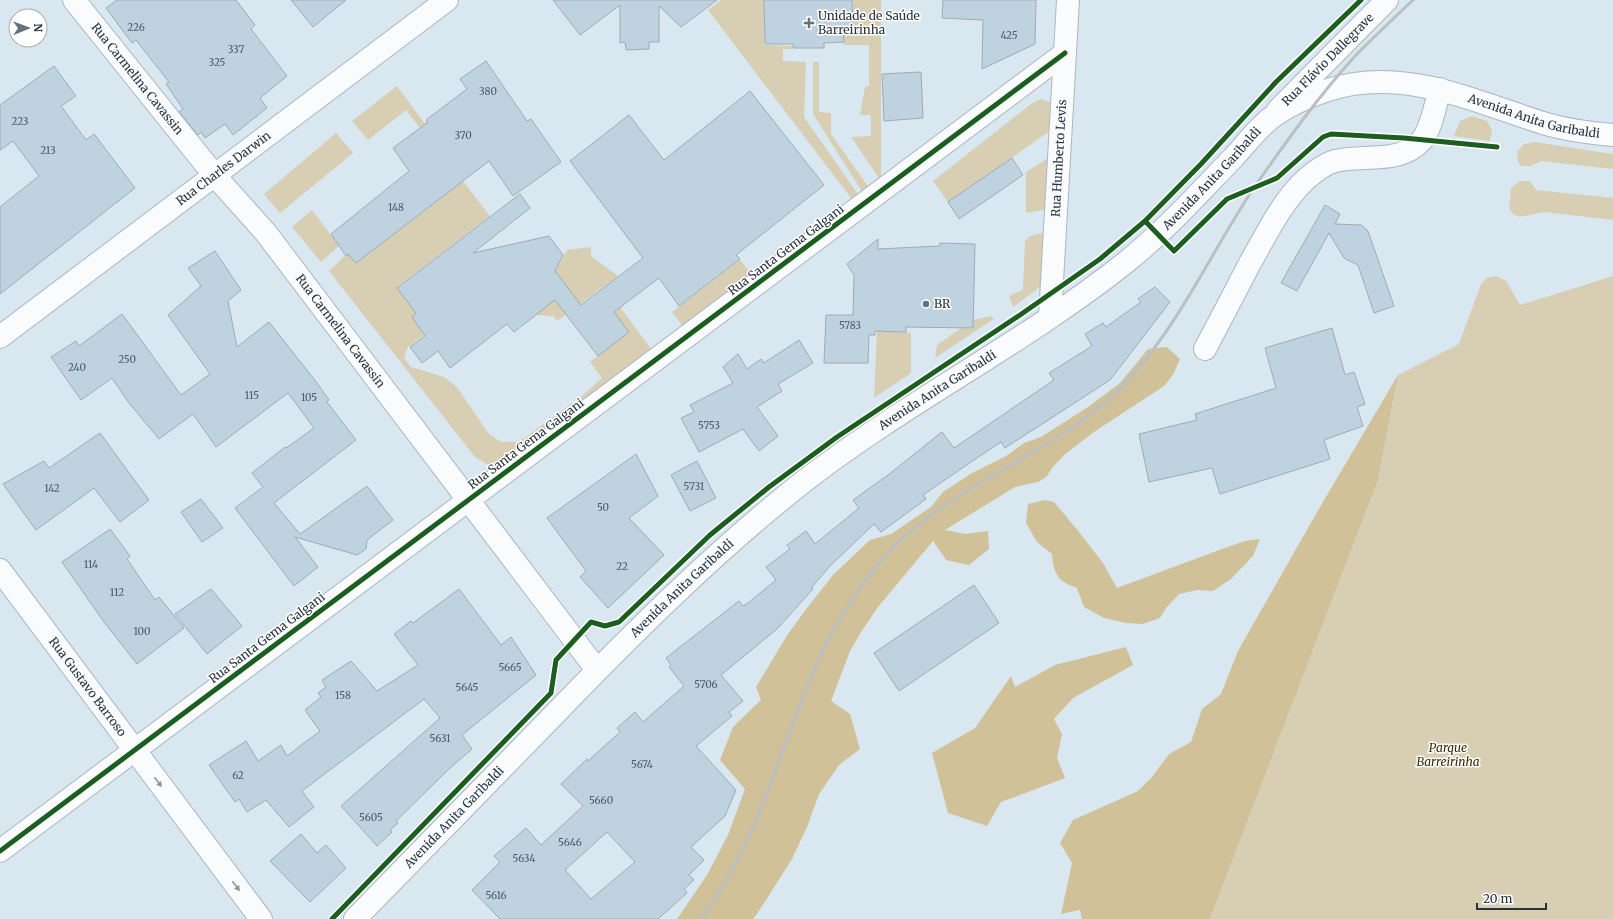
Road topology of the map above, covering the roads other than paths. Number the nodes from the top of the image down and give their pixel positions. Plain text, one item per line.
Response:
1 (74, 0) edge
2 (447, 0) edge
3 (1068, 0) edge
4 (1387, 0) edge
5 (1065, 53) junction
6 (1440, 89) junction
7 (1270, 119) junction
8 (1613, 136) edge
9 (215, 176) junction
10 (1050, 317) junction
11 (0, 337) edge
12 (1205, 349) dead end
13 (468, 500) junction
14 (0, 570) edge
15 (597, 670) junction
16 (135, 750) junction
17 (0, 851) edge
18 (261, 919) edge
19 (355, 919) edge

1 - 9 street, Rua Carmelina Cavassin
2 - 9 street, Rua Charles Darwin
3 - 5 street, Rua Humberto Levis
4 - 7 street, Rua Flávio Dallegrave
5 - 10 street, Rua Humberto Levis
5 - 13 street, Rua Santa Gema Galgani
6 - 7 street, Avenida Anita Garibaldi
6 - 8 street, Avenida Anita Garibaldi
6 - 12 street
7 - 10 street, Avenida Anita Garibaldi
9 - 11 street, Rua Charles Darwin
9 - 13 street, Rua Carmelina Cavassin
10 - 15 street, Avenida Anita Garibaldi
13 - 15 street, Rua Carmelina Cavassin
13 - 16 street, Rua Santa Gema Galgani
14 - 16 street, Rua Gustavo Barroso
15 - 19 street, Avenida Anita Garibaldi
16 - 17 street, Rua Santa Gema Galgani
16 -> 18 street, Rua Gustavo Barroso

